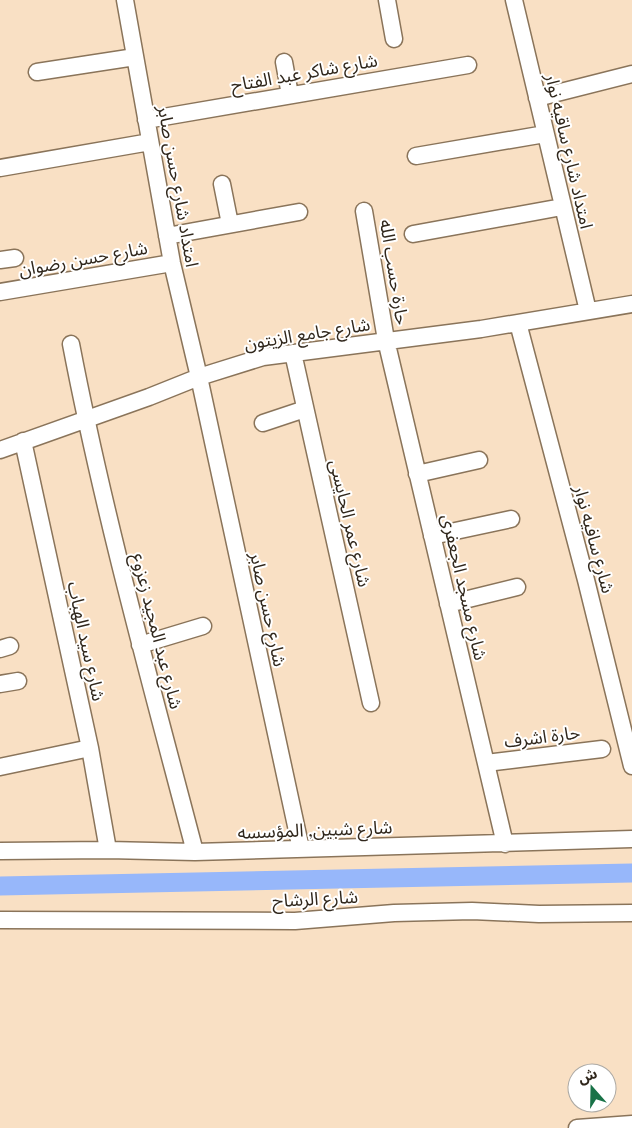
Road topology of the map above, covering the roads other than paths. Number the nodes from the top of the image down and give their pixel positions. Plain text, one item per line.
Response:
1 (125, 0) edge
2 (387, 0) edge
3 (514, 0) edge
4 (394, 39) dead end
5 (135, 57) junction
6 (284, 62) dead end
7 (468, 65) dead end
8 (37, 72) dead end
9 (632, 74) edge
10 (290, 95) junction
11 (536, 98) junction
12 (146, 120) junction
13 (545, 134) junction
14 (150, 142) junction
15 (416, 156) dead end
16 (0, 168) edge
17 (222, 184) dead end
18 (562, 207) junction
19 (364, 211) dead end
20 (300, 212) dead end
21 (230, 224) junction
22 (413, 234) dead end
23 (167, 236) junction
24 (172, 263) junction
25 (0, 292) edge
26 (632, 304) edge
27 (588, 311) junction
28 (518, 323) junction
29 (386, 340) junction
30 (71, 344) dead end
31 (293, 353) junction
32 (199, 377) junction
33 (306, 409) junction
34 (85, 420) junction
35 (263, 423) dead end
36 (23, 441) junction
37 (0, 450) edge
38 (479, 460) dead end
39 (417, 474) junction
40 (511, 519) dead end
41 (432, 536) junction
42 (517, 586) dead end
43 (448, 604) junction
44 (203, 626) dead end
45 (140, 645) junction
46 (18, 681) dead end
47 (0, 684) edge
48 (371, 703) dead end
49 (90, 748) junction
50 (602, 749) dead end
51 (486, 763) junction
52 (632, 766) edge
53 (0, 767) edge
54 (632, 839) edge
55 (505, 844) junction
56 (301, 849) junction
57 (108, 850) junction
58 (0, 851) edge
59 (195, 852) junction
60 (632, 913) edge
61 (0, 920) edge
62 (632, 1124) edge
63 (578, 1128) edge

1 - 5 street, امتداد شارع حسن صابر
2 - 4 street
3 - 11 street, امتداد شارع ساقيه نوار
5 - 8 street
5 - 12 street, امتداد شارع حسن صابر
6 - 10 street
7 - 10 street, شارع شاكر عبد الفتاح
9 - 11 street
10 - 12 street, شارع شاكر عبد الفتاح
11 - 13 street, امتداد شارع ساقيه نوار
12 - 14 street, امتداد شارع حسن صابر
13 - 15 street
13 - 18 street, امتداد شارع ساقيه نوار
14 - 16 street
14 - 23 street, امتداد شارع حسن صابر
17 - 21 street
18 - 22 street
18 - 27 street, امتداد شارع ساقيه نوار
19 - 29 street, حارة حسب الله
20 - 21 street
21 - 23 street
23 - 24 street, امتداد شارع حسن صابر
24 - 25 street, شارع حسن رضوان
24 - 32 street, امتداد شارع حسن صابر
26 - 27 street, شارع جامع الزيتون
27 - 28 street, شارع جامع الزيتون
28 - 29 street, شارع جامع الزيتون
28 - 52 street, شارع سافيه نوار
29 - 31 street, شارع جامع الزيتون
29 - 39 street, شارع مسجد الجعفرى
30 - 34 street, شارع عبد المجيد زعزوع
31 - 32 street, شارع جامع الزيتون
31 - 33 street, شارع عمر الحايسى
32 - 34 street, شارع جامع الزيتون
32 - 56 street, شارع حسن صابر
33 - 35 street
33 - 48 street, شارع عمر الحايسى
34 - 36 street, شارع جامع الزيتون
34 - 45 street, شارع عبد المجيد زعزوع
36 - 37 street, شارع جامع الزيتون
36 - 49 street, شارع سيد الهباب
38 - 39 street
39 - 41 street, شارع مسجد الجعفرى
40 - 41 street
41 - 43 street, شارع مسجد الجعفرى
42 - 43 street
43 - 51 street, شارع مسجد الجعفرى
44 - 45 street
45 - 59 street, شارع عبد المجيد زعزوع
46 - 47 street
49 - 53 street
49 - 57 street, شارع سيد الهباب
50 - 51 street, حارة اشرف
51 - 55 street, شارع مسجد الجعفرى
54 - 55 street, شارع شبين, المؤسسه
55 - 56 street, شارع شبين, المؤسسه
56 - 59 street, شارع شبين, المؤسسه
57 - 58 street, شارع شبين, المؤسسه
57 - 59 street, شارع شبين, المؤسسه
60 - 61 street, شارع الرشاح
62 - 63 street

